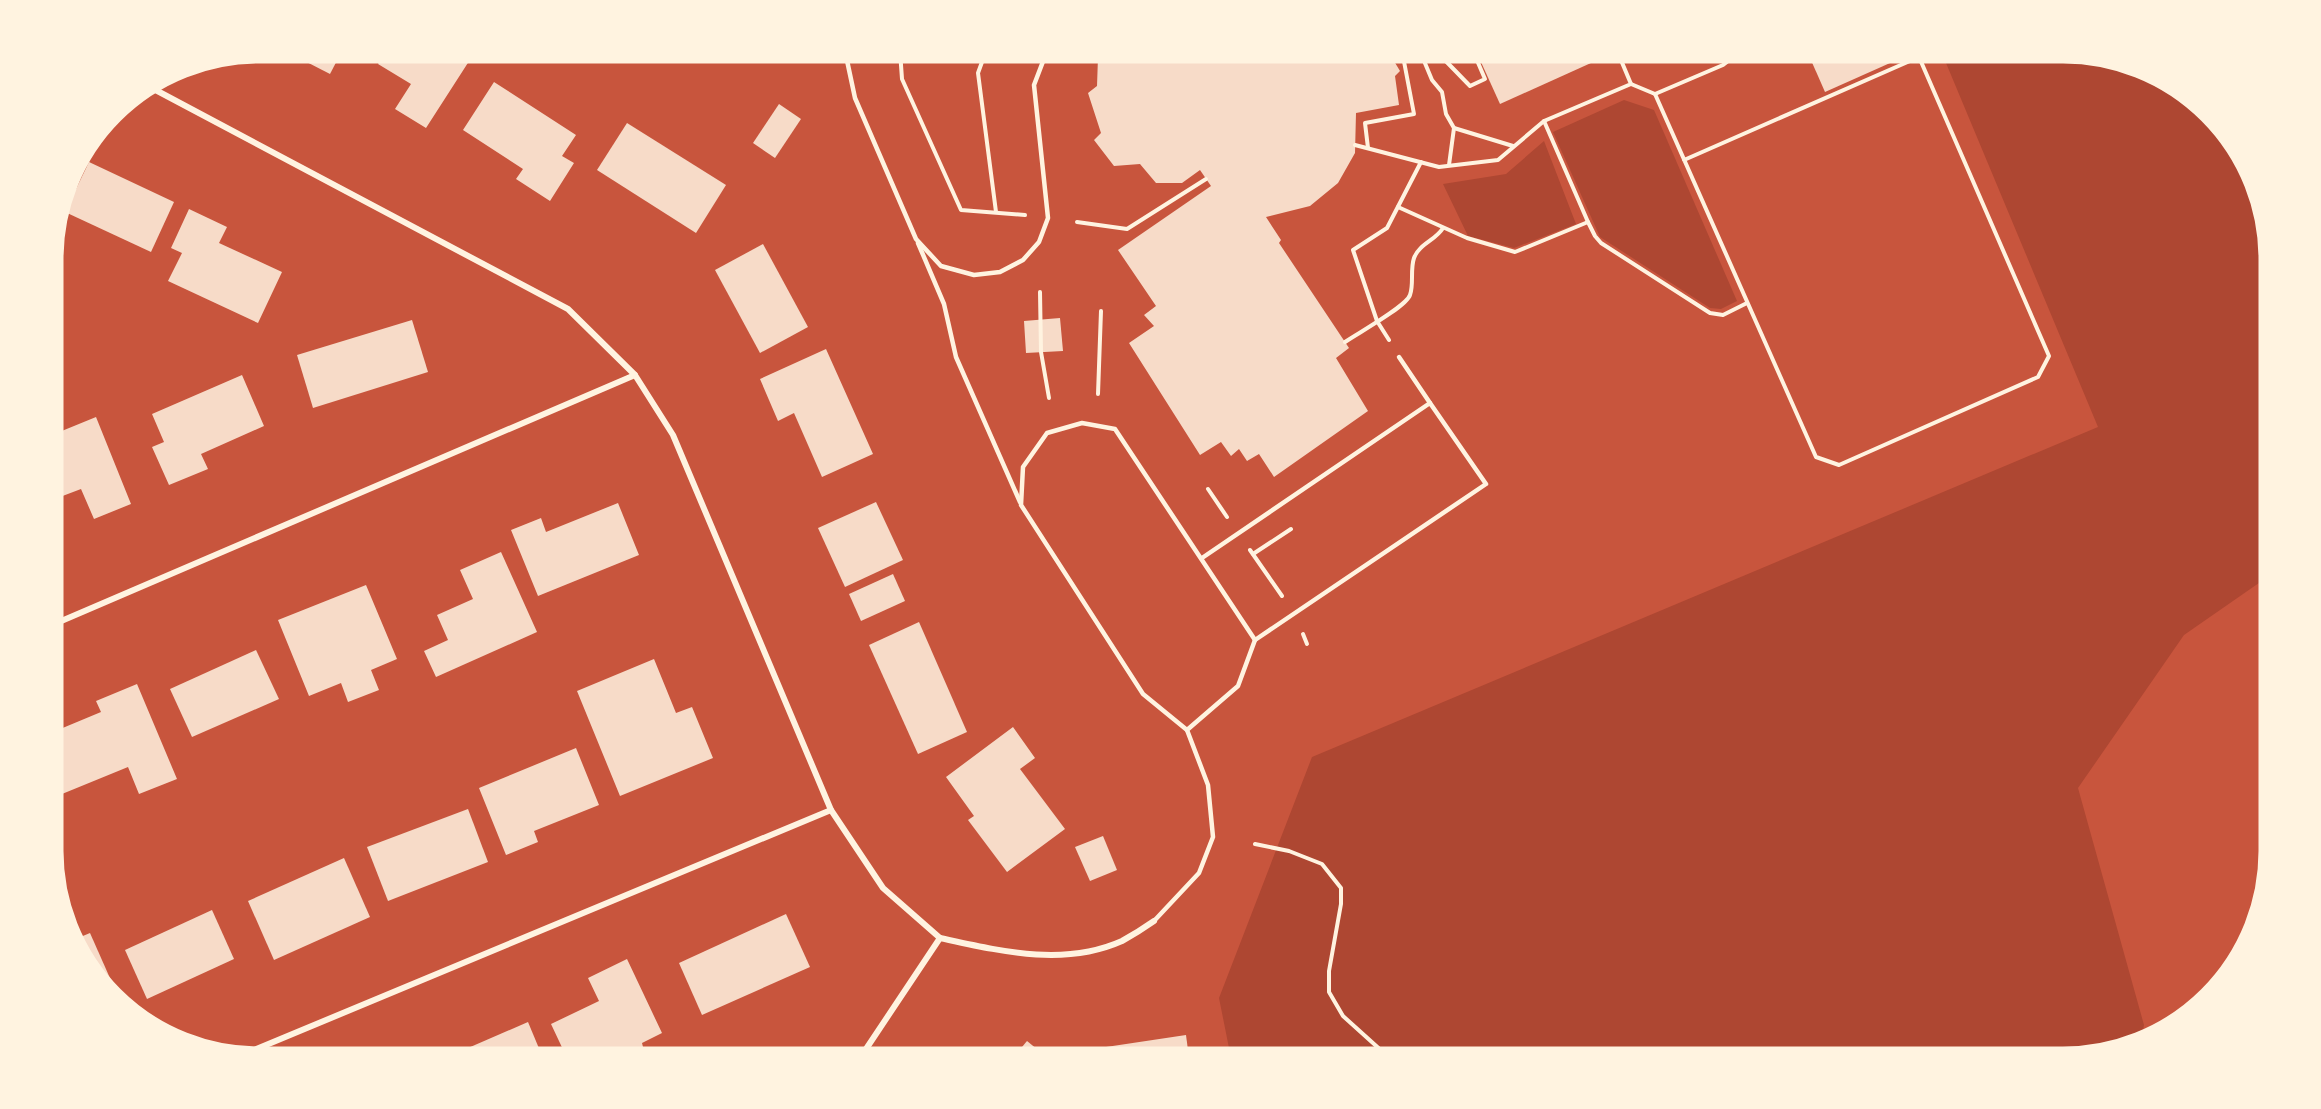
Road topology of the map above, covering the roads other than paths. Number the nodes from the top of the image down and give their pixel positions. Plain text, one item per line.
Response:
1 (847, 62) edge
2 (1043, 62) edge
3 (155, 91) edge
4 (916, 239) junction
5 (1399, 357) road end
6 (635, 375) junction
7 (1430, 403) junction
8 (1021, 505) junction
9 (1202, 558) junction
10 (62, 622) edge
11 (1255, 640) junction
12 (1187, 729) junction
13 (831, 810) junction
14 (1154, 921) joint
15 (940, 938) junction
16 (259, 1048) edge
17 (867, 1048) edge

1 - 4 lane
2 - 4 lane
3 - 6 street
4 - 8 lane
5 - 7 lane
6 - 10 street
6 - 13 street
7 - 9 lane
7 - 11 lane
8 - 9 lane
8 - 12 lane
9 - 11 lane
11 - 12 lane
12 - 14 lane
13 - 15 street
13 - 16 street
14 - 15 street
15 - 17 street

